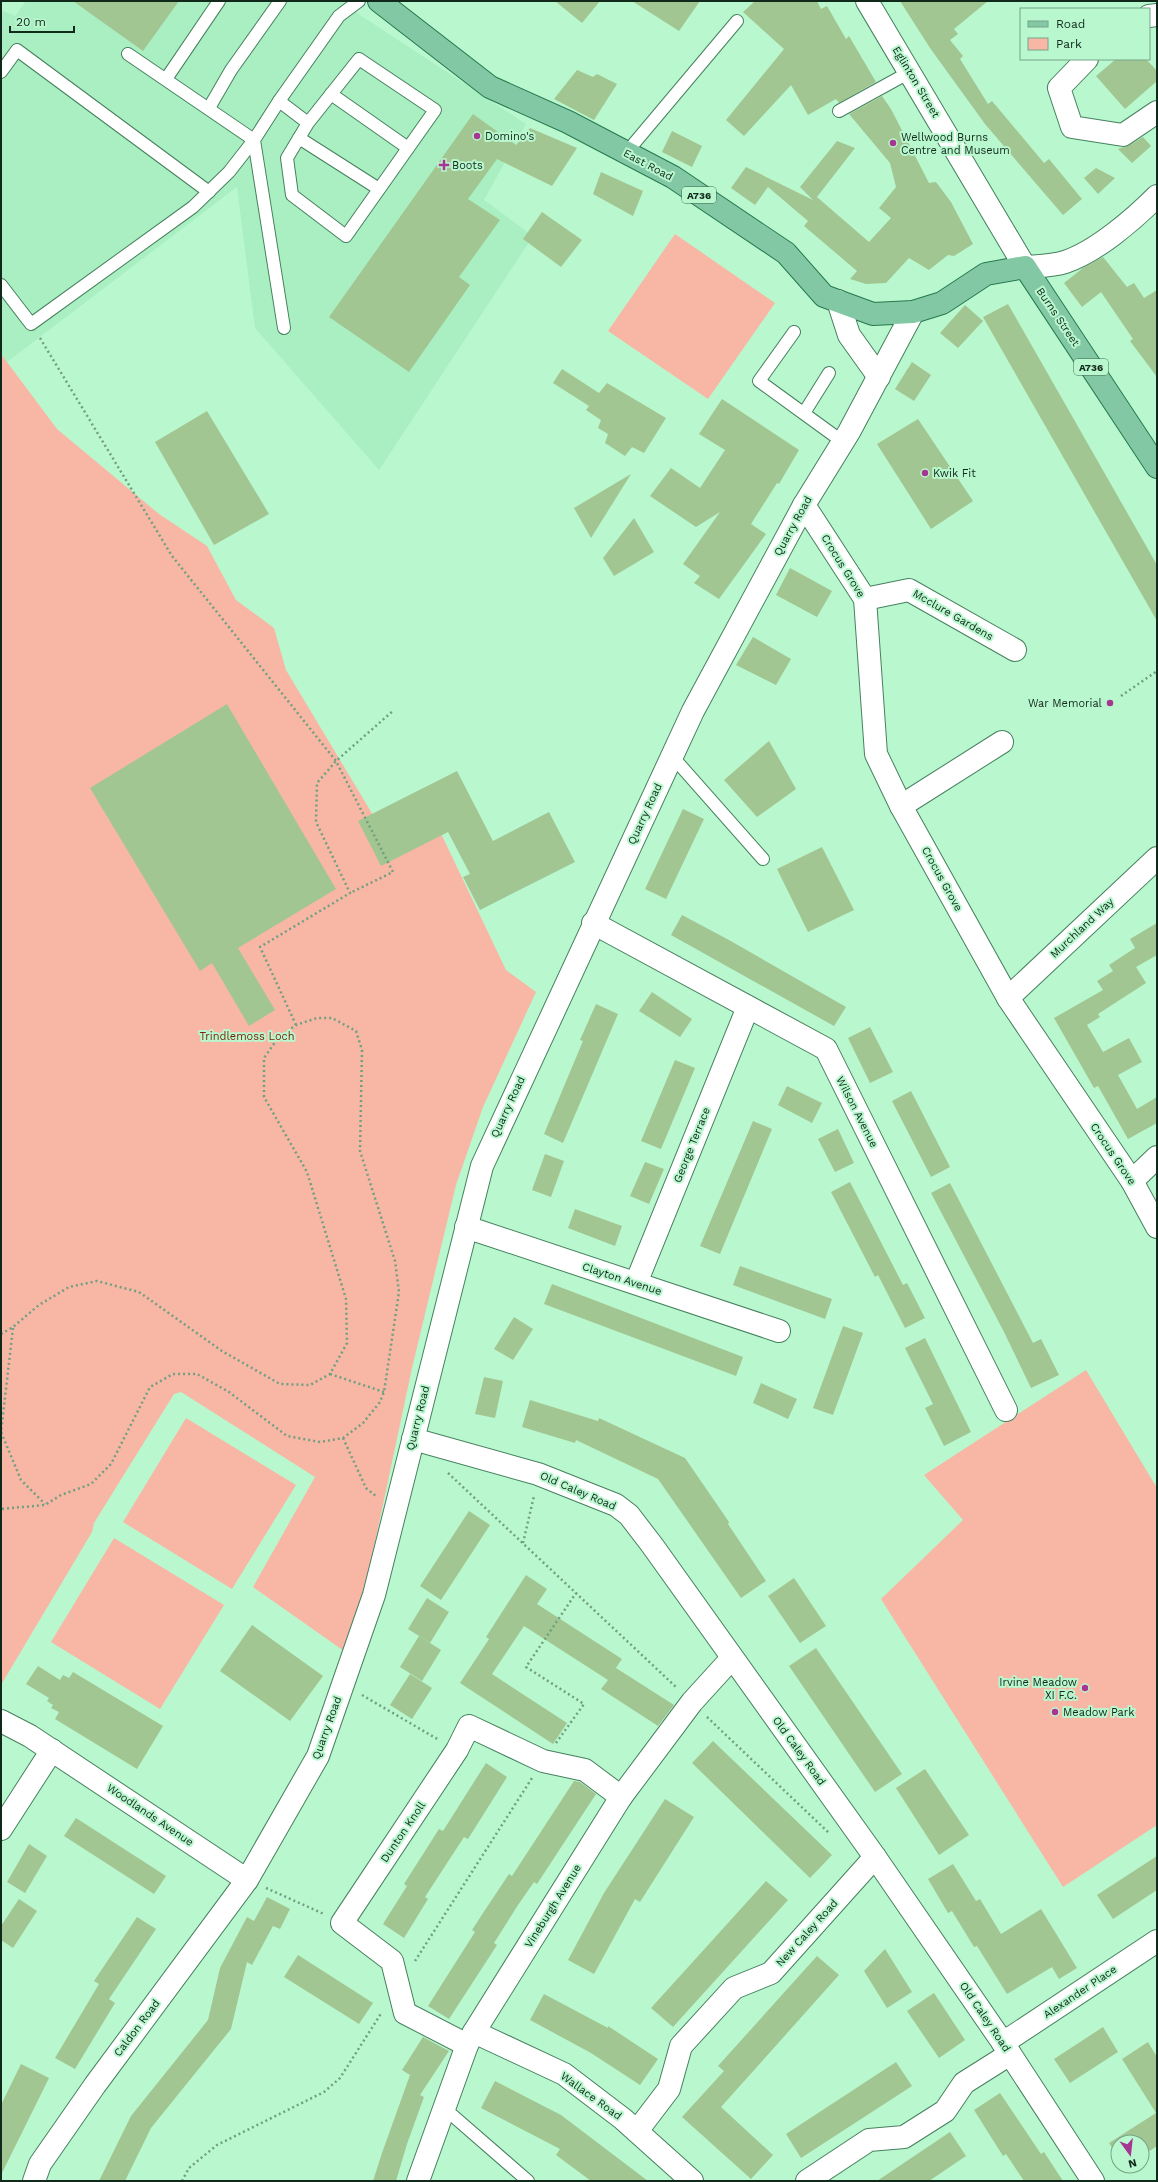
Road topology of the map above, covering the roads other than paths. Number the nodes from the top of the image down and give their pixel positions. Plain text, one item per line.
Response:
1 (219, 1) edge
2 (280, 1) edge
3 (359, 1) edge
4 (379, 1) edge
5 (867, 1) edge
6 (737, 20) dead end
7 (128, 54) dead end
8 (1086, 60) edge
9 (1, 72) edge
10 (910, 72) junction
11 (166, 79) junction
12 (331, 94) junction
13 (279, 101) junction
14 (209, 108) junction
15 (839, 111) dead end
16 (1157, 112) edge
17 (308, 123) junction
18 (299, 138) junction
19 (254, 140) junction
20 (408, 148) junction
21 (626, 153) junction
22 (379, 189) junction
23 (208, 192) junction
24 (1157, 196) edge
25 (1025, 267) junction
26 (1, 286) edge
27 (838, 301) junction
28 (913, 312) junction
29 (284, 328) dead end
30 (794, 332) dead end
31 (829, 373) dead end
32 (879, 377) junction
33 (804, 413) junction
34 (843, 442) junction
35 (1157, 467) edge
36 (804, 505) junction
37 (865, 599) junction
38 (1014, 650) dead end
39 (1002, 742) dead end
40 (672, 756) junction
41 (901, 806) junction
42 (1157, 858) edge
43 (763, 859) dead end
44 (593, 923) junction
45 (1008, 998) junction
46 (748, 1007) junction
47 (1157, 1156) edge
48 (1132, 1181) junction
49 (466, 1227) junction
50 (1157, 1227) edge
51 (636, 1283) junction
52 (778, 1331) dead end
53 (1006, 1410) dead end
54 (413, 1439) junction
55 (732, 1658) junction
56 (1, 1721) edge
57 (52, 1750) junction
58 (621, 1796) junction
59 (1, 1829) edge
60 (875, 1857) junction
61 (247, 1880) junction
62 (1157, 1941) edge
63 (471, 2038) junction
64 (1007, 2049) junction
65 (444, 2108) junction
66 (637, 2131) junction
67 (34, 2181) edge
68 (418, 2181) edge
69 (528, 2181) edge
70 (692, 2181) edge
71 (807, 2181) edge
72 (1093, 2181) edge

1 - 11 lane
2 - 14 lane
3 - 13 lane
4 - 21 main road, East Road / A736
5 - 10 street, Eglinton Street
6 - 21 lane
7 - 11 lane
8 - 16 street
9 - 23 lane
10 - 15 lane
10 - 25 street, Eglinton Street
11 - 14 lane
12 - 17 lane
12 - 20 lane
12 - 20 lane
13 - 17 lane
13 - 19 lane
14 - 19 lane
17 - 18 lane
18 - 22 lane
18 - 22 lane
19 - 23 lane
19 - 29 lane
20 - 22 lane
21 - 27 main road, East Road / A736
23 - 26 lane
24 - 25 street
25 - 28 main road, East Road / A736
25 - 35 main road, Burns Street / A736
27 - 28 main road, East Road / A736
27 - 32 street
28 - 32 street, Quarry Road
30 - 33 lane
31 - 33 lane
32 - 34 street, Quarry Road
33 - 34 lane
34 - 36 street, Quarry Road
36 - 37 street, Crocus Grove
36 - 40 street, Quarry Road
37 - 38 street, Mcclure Gardens
37 - 41 street, Crocus Grove
39 - 41 street
40 - 43 lane
40 - 44 street, Quarry Road
41 - 45 street, Crocus Grove
42 - 45 street, Murchland Way
44 - 46 street, Wilson Avenue
44 - 49 street, Quarry Road
45 - 48 street, Crocus Grove
46 - 51 street, George Terrace
46 - 53 street, Wilson Avenue
47 - 48 street
48 - 50 street, Crocus Grove
49 - 51 street, Clayton Avenue
49 - 54 street, Quarry Road
51 - 52 street, Clayton Avenue
54 - 55 street, Old Caley Road
54 - 61 street, Quarry Road
55 - 58 street, Vineburgh Avenue
55 - 60 street, Old Caley Road
56 - 57 street, Woodlands Avenue
57 - 59 street
57 - 61 street, Woodlands Avenue
58 - 63 street, Vineburgh Avenue
58 - 63 street, Dunton Knoll
60 - 64 street, Old Caley Road
60 - 66 street, New Caley Road
61 - 67 street, Caldon Road
62 - 64 street, Alexander Place
63 - 65 street, Vineburgh Avenue
63 - 66 street, Wallace Road
64 - 71 street, Alexander Place
64 - 72 street, Old Caley Road
65 - 68 street, Vineburgh Avenue
65 - 69 lane
66 - 70 street, Wallace Road

